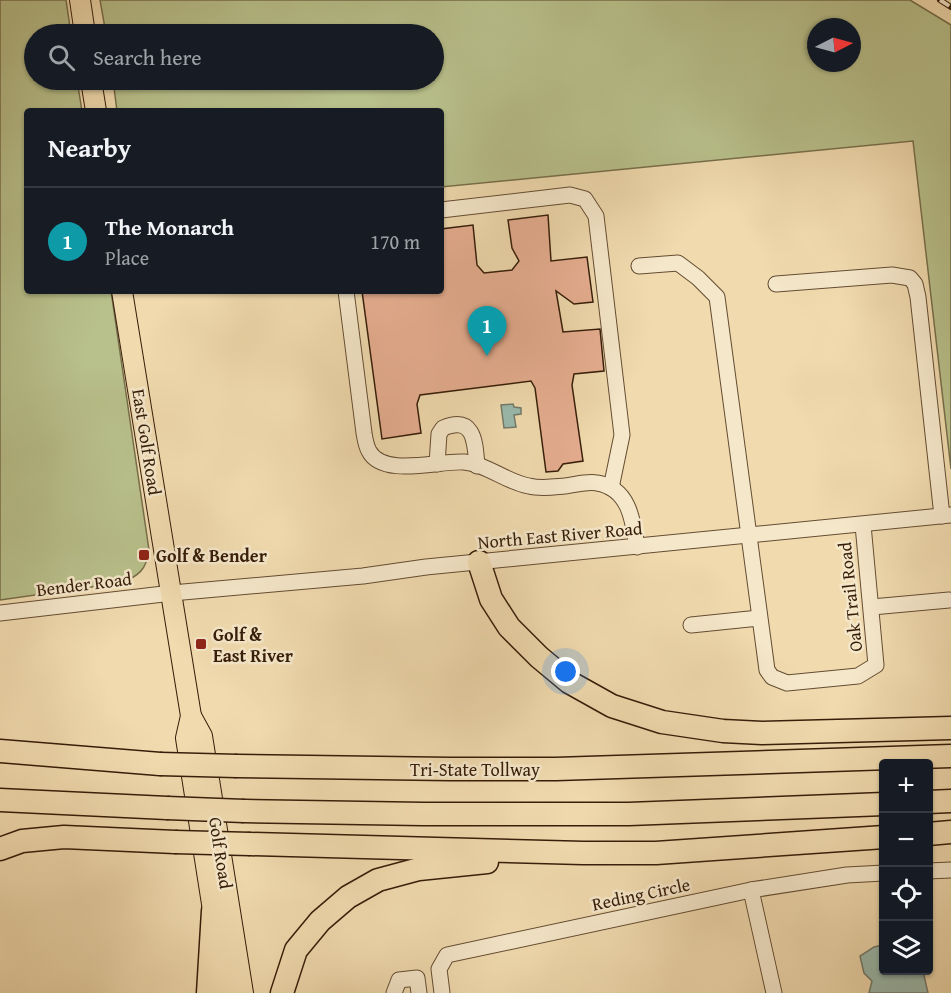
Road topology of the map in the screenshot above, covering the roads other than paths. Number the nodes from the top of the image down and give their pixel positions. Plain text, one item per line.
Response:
1 (80, 0) edge
2 (84, 24) edge
3 (93, 90) edge
4 (96, 108) edge
5 (444, 210) edge
6 (639, 266) dead end
7 (776, 284) dead end
8 (122, 294) edge
9 (346, 294) edge
10 (437, 464) junction
11 (477, 465) junction
12 (611, 488) junction
13 (947, 515) edge
14 (863, 525) junction
15 (748, 536) junction
16 (637, 547) junction
17 (478, 562) junction
18 (172, 592) junction
19 (949, 600) dead end
20 (872, 607) junction
21 (0, 613) edge
22 (759, 618) junction
23 (691, 625) dead end
24 (191, 716) junction
25 (951, 728) edge
26 (0, 750) edge
27 (951, 756) edge
28 (0, 800) edge
29 (951, 801) edge
30 (933, 802) edge
31 (879, 804) edge
32 (951, 832) edge
33 (933, 834) edge
34 (879, 837) edge
35 (0, 849) edge
36 (583, 853) junction
37 (951, 870) edge
38 (933, 871) edge
39 (879, 873) edge
40 (751, 890) junction
41 (213, 911) junction
42 (208, 993) edge
43 (226, 993) edge
44 (243, 993) edge
45 (282, 993) edge
46 (394, 993) edge
47 (419, 993) edge
48 (442, 993) edge
49 (774, 993) edge

1 - 2 main road
3 - 4 main road
5 - 12 street
6 - 15 street
7 - 13 street
8 - 18 main road, East Golf Road
9 - 10 street
10 - 11 street
10 - 11 street
11 - 12 street
12 - 16 street
13 - 14 street, North East River Road
14 - 15 street, North East River Road
14 - 20 street, Oak Trail Road
15 - 16 street, North East River Road
15 - 22 street
16 - 17 street, North East River Road
17 - 18 street, North East River Road
17 - 25 highway
18 - 21 street, Bender Road
18 - 24 main road, Golf Road
19 - 20 street
20 - 22 street, Oak Trail Road
22 - 23 street
24 - 41 main road, Golf Road
24 - 44 main road, Golf Road
26 - 27 highway, Tri-State Tollway, bridge
28 - 31 highway, bridge
29 - 30 highway
32 - 33 highway
34 - 36 highway
35 - 36 highway, bridge
36 - 45 highway
37 - 38 street
39 - 40 street, Reding Circle
40 - 48 street, Reding Circle
40 - 49 street
41 - 42 highway
41 - 43 main road, Golf Road
46 - 47 street

